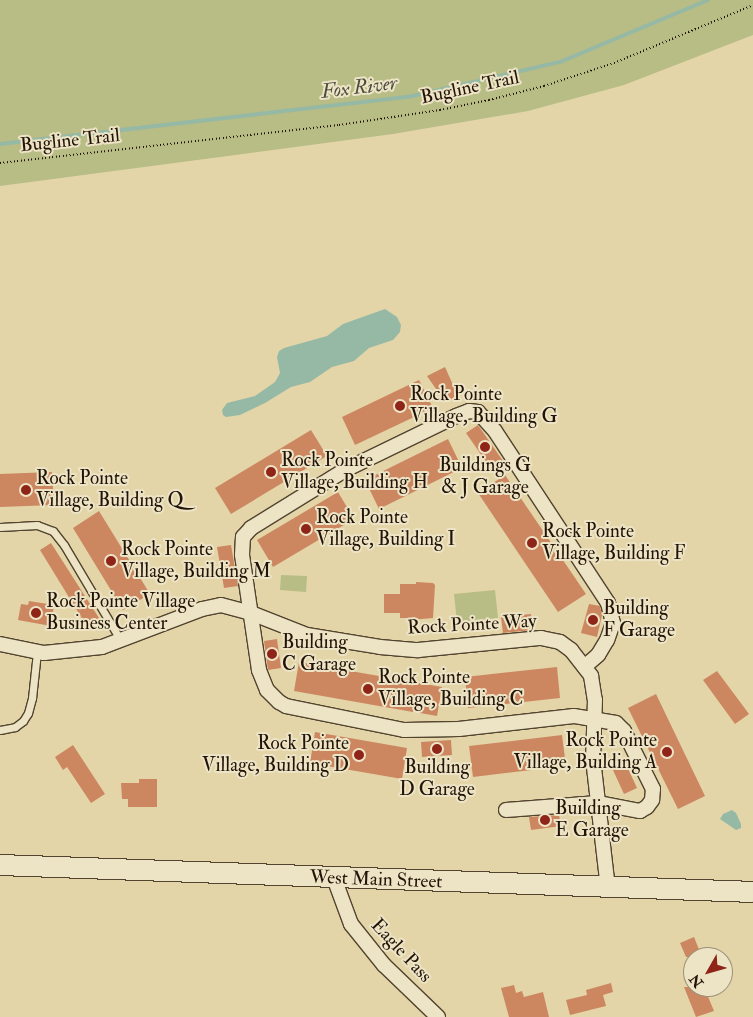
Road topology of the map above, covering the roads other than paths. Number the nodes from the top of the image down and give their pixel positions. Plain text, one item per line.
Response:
1 (0, 527) edge
2 (251, 613) junction
3 (121, 641) junction
4 (0, 644) edge
5 (37, 652) junction
6 (584, 667) junction
7 (594, 719) junction
8 (0, 730) edge
9 (598, 803) junction
10 (506, 810) dead end
11 (0, 865) edge
12 (334, 878) junction
13 (608, 888) junction
14 (753, 892) edge
15 (438, 1017) edge

1 - 3 lane
2 - 3 street, Rock Pointe Way
2 - 6 street, Rock Pointe Way
2 - 6 street
2 - 7 street
3 - 5 street, Rock Pointe Way
4 - 5 street, Rock Pointe Way
5 - 8 lane
6 - 7 street, Rock Pointe Way
7 - 9 street, Rock Pointe Way
7 - 9 street
9 - 10 street
9 - 13 street, Rock Pointe Way
11 - 12 main road, West Main Street
12 - 13 main road, West Main Street
12 - 15 street, Eagle Pass
13 - 14 main road, West Main Street

